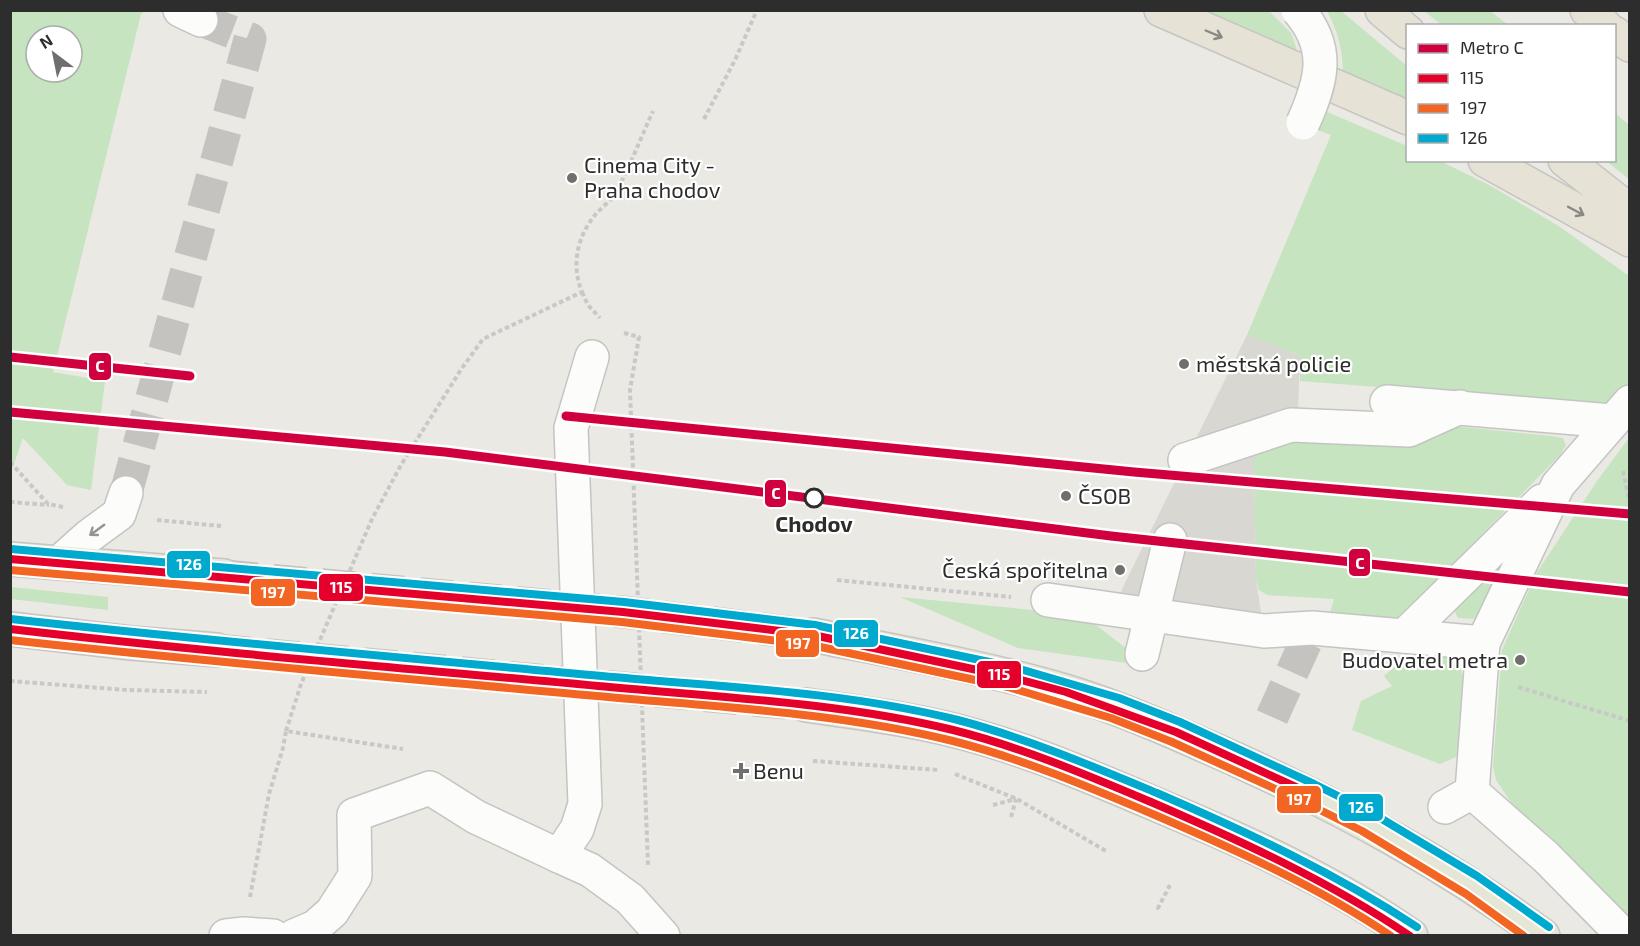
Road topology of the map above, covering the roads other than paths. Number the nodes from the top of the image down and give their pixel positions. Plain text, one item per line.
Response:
1 (1161, 10) edge
2 (1298, 10) edge
3 (1382, 10) edge
4 (1587, 10) edge
5 (1603, 24) edge
6 (1406, 31) edge
7 (1616, 35) edge
8 (1629, 45) edge
9 (1406, 118) edge
10 (1303, 123) dead end
11 (1489, 162) edge
12 (1568, 162) edge
13 (1629, 211) edge
14 (1629, 240) edge
15 (592, 357) dead end
16 (1387, 402) dead end
17 (1460, 407) junction
18 (1621, 411) edge
19 (1185, 460) dead end
20 (1558, 485) junction
21 (126, 493) tunnel mouth
22 (1170, 540) dead end
23 (10, 559) edge
24 (60, 562) junction
25 (224, 576) tunnel mouth
26 (1048, 600) road end
27 (1153, 616) junction
28 (10, 629) edge
29 (813, 635) tunnel mouth
30 (1404, 636) junction
31 (1483, 643) junction
32 (217, 650) tunnel mouth
33 (1142, 654) dead end
34 (806, 705) tunnel mouth
35 (559, 856) junction
36 (1618, 930) dead end
37 (294, 936) edge
38 (663, 936) edge
39 (1411, 936) edge
40 (1543, 936) edge

1 -> 9 highway
2 - 10 street, bridge
3 - 6 highway
4 - 5 highway
7 - 8 highway
11 -> 14 highway
12 - 13 highway
15 - 35 street
16 - 17 street
17 - 18 street
17 - 19 street
18 - 20 street
20 - 30 street
20 - 31 street
21 -> 24 street
22 - 27 street
23 - 24 main road
24 - 25 main road
26 - 27 street
27 - 30 street
27 - 33 street
28 - 32 main road
29 - 40 main road
30 - 31 street
31 - 36 street
34 - 39 main road
35 - 37 street
35 - 38 street

